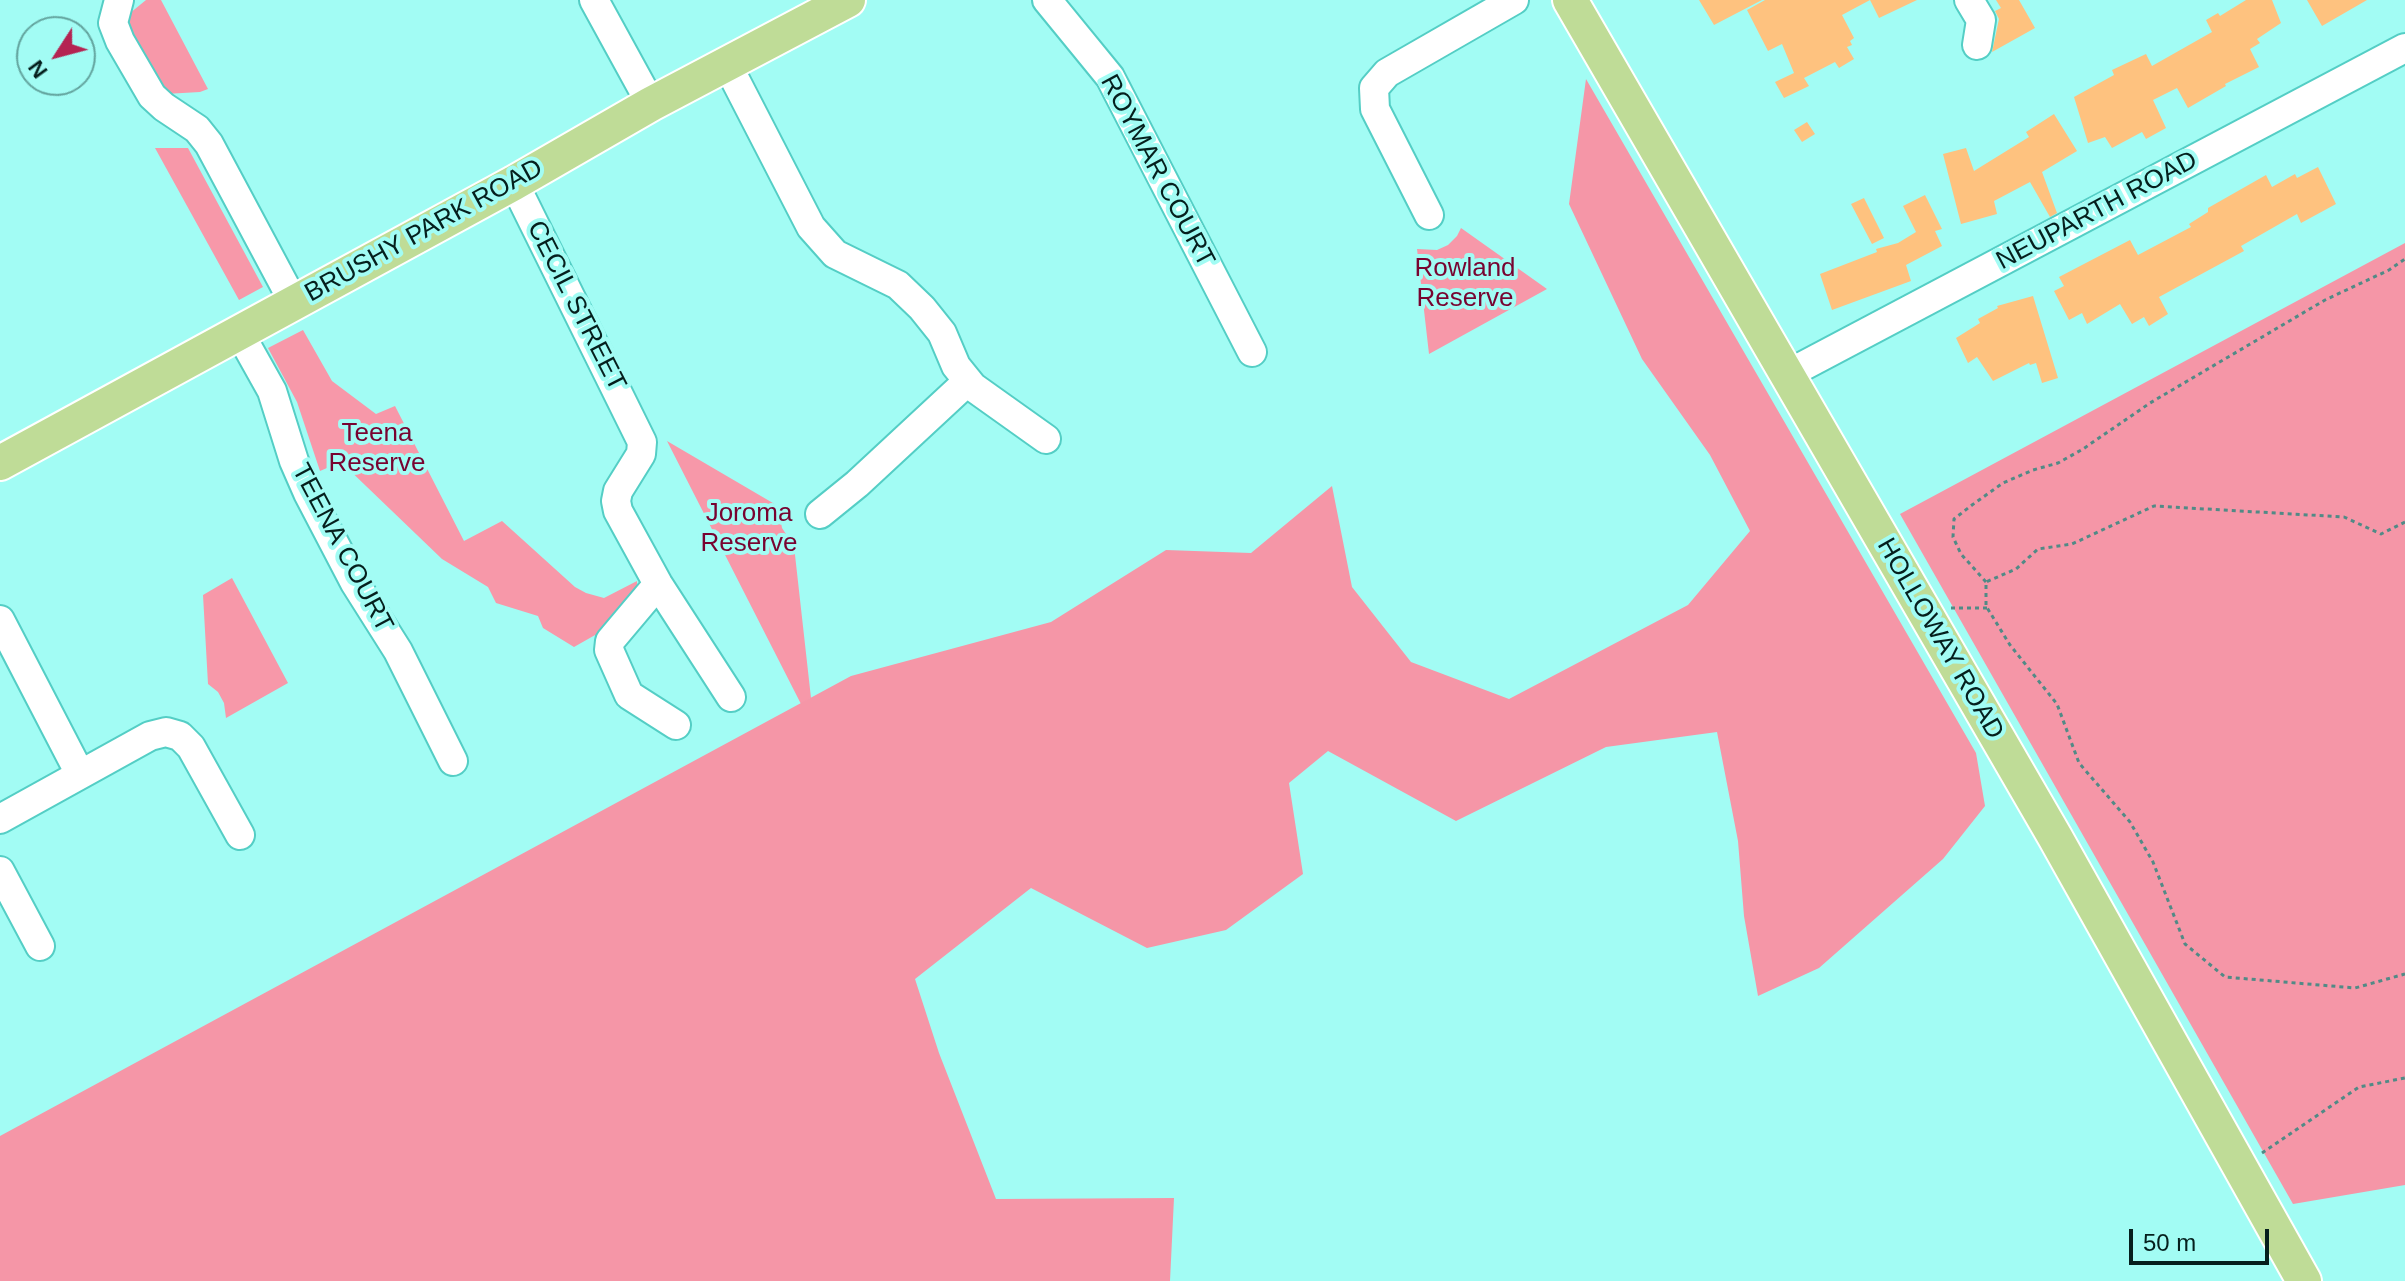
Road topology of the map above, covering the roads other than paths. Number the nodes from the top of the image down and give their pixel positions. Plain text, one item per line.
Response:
1 (119, 0) edge
2 (594, 0) edge
3 (848, 0) edge
4 (1047, 0) edge
5 (1514, 0) edge
6 (1969, 0) edge
7 (1581, 4) edge
8 (1977, 45) dead end
9 (2405, 48) edge
10 (727, 64) junction
11 (651, 104) junction
12 (514, 183) junction
13 (1429, 215) dead end
14 (294, 303) junction
15 (239, 332) junction
16 (1252, 352) dead end
17 (1788, 374) junction
18 (968, 381) junction
19 (1046, 439) dead end
20 (0, 463) edge
21 (820, 514) dead end
22 (658, 584) junction
23 (0, 620) edge
24 (731, 697) dead end
25 (676, 725) dead end
26 (453, 761) dead end
27 (80, 774) junction
28 (0, 819) edge
29 (240, 835) dead end
30 (0, 871) edge
31 (40, 946) dead end
32 (2304, 1281) edge

1 - 14 street
2 - 11 street
3 - 10 main road, BRUSHY PARK ROAD
4 - 16 street, ROYMAR COURT
5 - 13 street
6 - 8 street
7 - 17 main road, HOLLOWAY ROAD
9 - 17 street, NEUPARTH ROAD
10 - 11 main road, BRUSHY PARK ROAD
10 - 18 street
11 - 12 main road, BRUSHY PARK ROAD
12 - 14 main road, BRUSHY PARK ROAD
12 - 22 street, CECIL STREET
14 - 15 main road, BRUSHY PARK ROAD
15 - 20 main road, BRUSHY PARK ROAD
15 - 26 street, TEENA COURT
17 - 32 main road, HOLLOWAY ROAD
18 - 19 street
18 - 21 street
22 - 24 street
22 - 25 street
23 - 27 street
27 - 28 street
27 - 29 street
30 - 31 street

